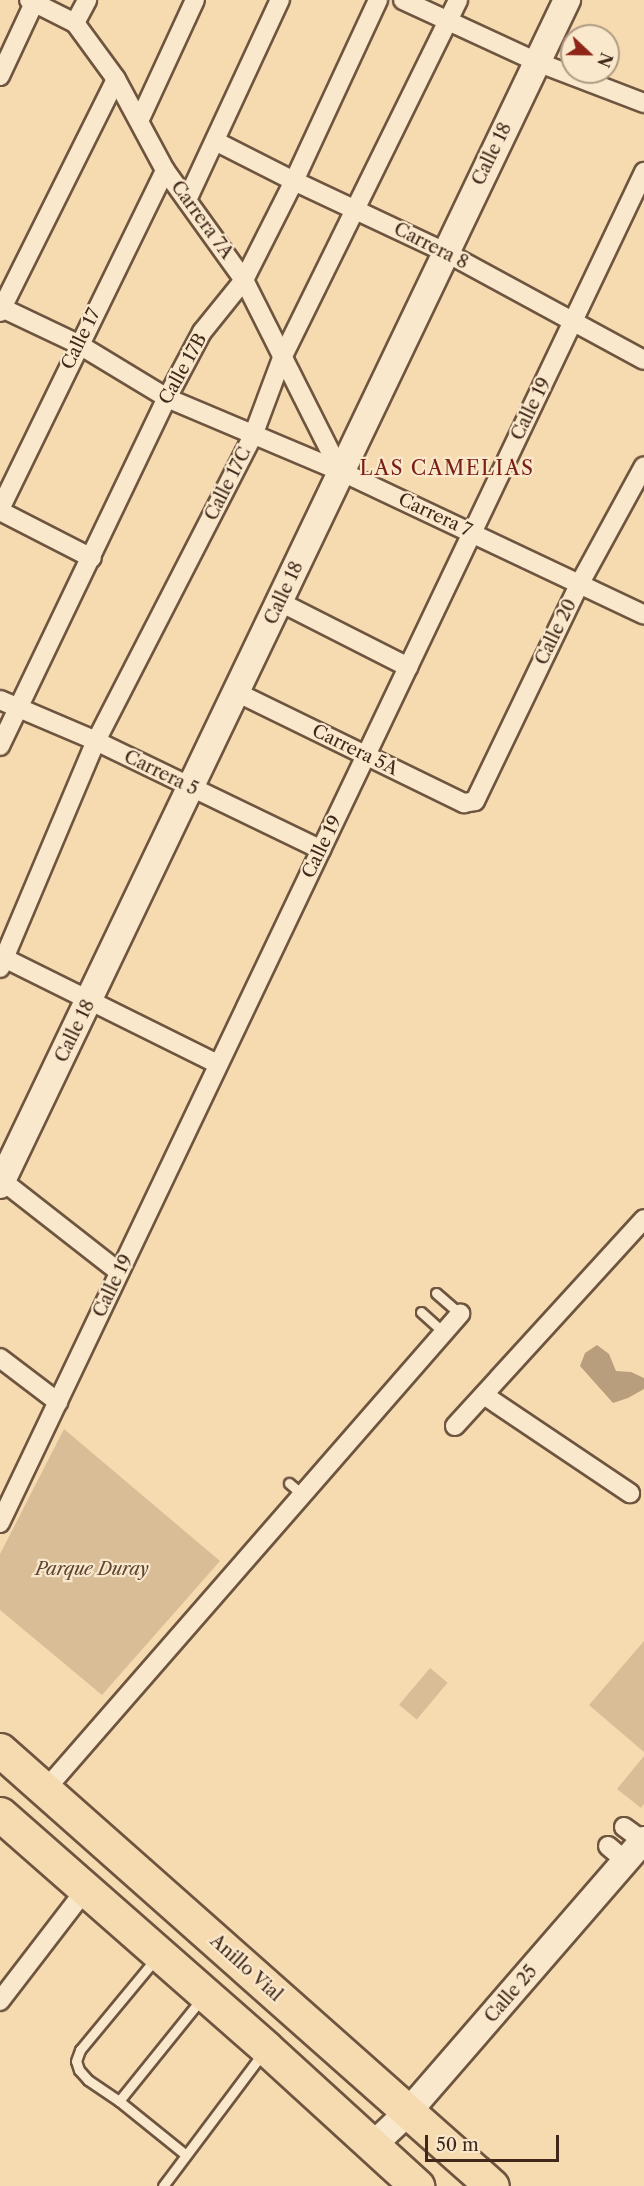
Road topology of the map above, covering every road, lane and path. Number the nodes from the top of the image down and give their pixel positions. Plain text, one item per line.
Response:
1 (87, 0) edge
2 (195, 0) edge
3 (280, 0) edge
4 (378, 0) edge
5 (403, 0) edge
6 (458, 0) edge
7 (567, 0) edge
8 (32, 2) edge
9 (448, 20) junction
10 (75, 23) junction
11 (537, 62) junction
12 (0, 76) edge
13 (116, 79) junction
14 (644, 103) edge
15 (140, 119) junction
16 (215, 141) junction
17 (165, 170) junction
18 (644, 172) edge
19 (294, 181) junction
20 (188, 200) junction
21 (356, 209) junction
22 (445, 252) junction
23 (244, 280) junction
24 (1, 309) edge
25 (572, 322) junction
26 (78, 344) junction
27 (282, 358) junction
28 (644, 360) edge
29 (167, 398) junction
30 (254, 433) junction
31 (644, 466) edge
32 (339, 471) junction
33 (0, 510) edge
34 (472, 532) junction
35 (92, 558) junction
36 (580, 583) junction
37 (280, 602) junction
38 (644, 615) edge
39 (408, 667) junction
40 (236, 692) junction
41 (0, 700) edge
42 (18, 708) junction
43 (96, 741) junction
44 (0, 746) edge
45 (366, 755) junction
46 (190, 788) junction
47 (475, 801) joint
48 (321, 849) junction
49 (2, 961) edge
50 (90, 1000) junction
51 (218, 1064) junction
52 (1, 1182) edge
53 (644, 1219) edge
54 (119, 1272) junction
55 (436, 1293) dead end
56 (421, 1312) dead end
57 (460, 1314) joint
58 (444, 1333) junction
59 (0, 1358) edge
60 (484, 1395) junction
61 (58, 1402) junction
62 (455, 1426) dead end
63 (630, 1493) dead end
64 (0, 1523) edge
65 (0, 1750) edge
66 (45, 1790) junction
67 (0, 1814) edge
68 (637, 1836) edge
69 (86, 1889) junction
70 (159, 1954) junction
71 (205, 1994) junction
72 (0, 2001) edge
73 (267, 2048) junction
74 (118, 2101) junction
75 (408, 2112) junction
76 (373, 2145) junction
77 (186, 2156) junction
78 (405, 2180) edge
79 (163, 2186) edge
80 (492, 2186) edge

1 - 10 street
2 - 15 street
3 - 16 street
4 - 19 street, Calle 17B
5 - 9 street
6 - 9 street, Calle 17C
7 - 11 street, Calle 18
8 - 10 street, Carrera 7A
8 - 12 street
9 - 11 street
9 - 21 street, Calle 17C
10 - 13 street, Carrera 7A
11 - 14 street
11 - 22 street, Calle 18
13 - 15 street, Carrera 7A
13 - 24 street
15 - 17 street, Carrera 7A
16 - 19 street, Carrera 8
16 - 20 street
17 - 20 street, Carrera 7A
17 - 26 street, Calle 17
18 - 25 street, Calle 19
19 - 21 street, Carrera 8
19 - 23 street, Calle 17B
20 - 23 street, Carrera 7A
21 - 22 street, Carrera 8
21 - 27 street, Calle 17C
22 - 25 street, Carrera 8
22 - 32 street, Calle 18
23 - 27 street, Carrera 7A
23 - 29 street, Calle 17B
24 - 26 street, Carrera 7
25 - 28 street, Carrera 8
25 - 34 street, Calle 19
26 - 29 street, Carrera 7
26 - 33 street, Calle 17
27 - 30 street, Calle 17C
27 - 32 street, Carrera 7A
29 - 30 street, Carrera 7
29 - 35 street, Calle 17B
30 - 32 street, Carrera 7
30 - 43 street, Calle 17C
31 - 36 street, Calle 20
32 - 34 street, Carrera 7
32 - 37 street, Calle 18
33 - 35 street
34 - 36 street, Carrera 7
34 - 39 street, Calle 19
35 - 42 street, Calle 17B
36 - 38 street, Carrera 7
36 - 47 street, Calle 20
37 - 39 street
37 - 40 street, Calle 18
39 - 45 street, Calle 19
40 - 45 street, Carrera 5A
40 - 46 street, Calle 18
41 - 42 street, Carrera 5
42 - 43 street, Carrera 5
42 - 44 street, Calle 17B
43 - 46 street, Carrera 5
43 - 49 street, Calle 17C
45 - 47 street, Carrera 5A
45 - 48 street, Calle 19
46 - 48 street, Carrera 5
46 - 50 street, Calle 18
48 - 51 street, Calle 19
49 - 50 street
50 - 51 street
50 - 52 street, Calle 18
51 - 54 street, Calle 19
52 - 54 street
53 - 60 street
54 - 61 street, Calle 19
55 - 57 lane
56 - 58 lane
57 - 58 street
58 - 66 street
59 - 61 street
60 - 62 street
60 - 63 street
61 - 64 street, Calle 19
65 - 66 highway, Anillo Vial
66 - 75 highway, Anillo Vial
67 - 69 highway
68 - 75 street, Calle 25
69 - 70 highway
69 - 72 street
70 - 71 highway
70 - 74 lane
71 - 73 highway
71 - 74 lane
73 - 76 highway
73 - 77 lane
74 - 77 lane
75 - 76 street, Calle 25
75 - 80 highway, Anillo Vial
76 - 78 highway
77 - 79 lane

